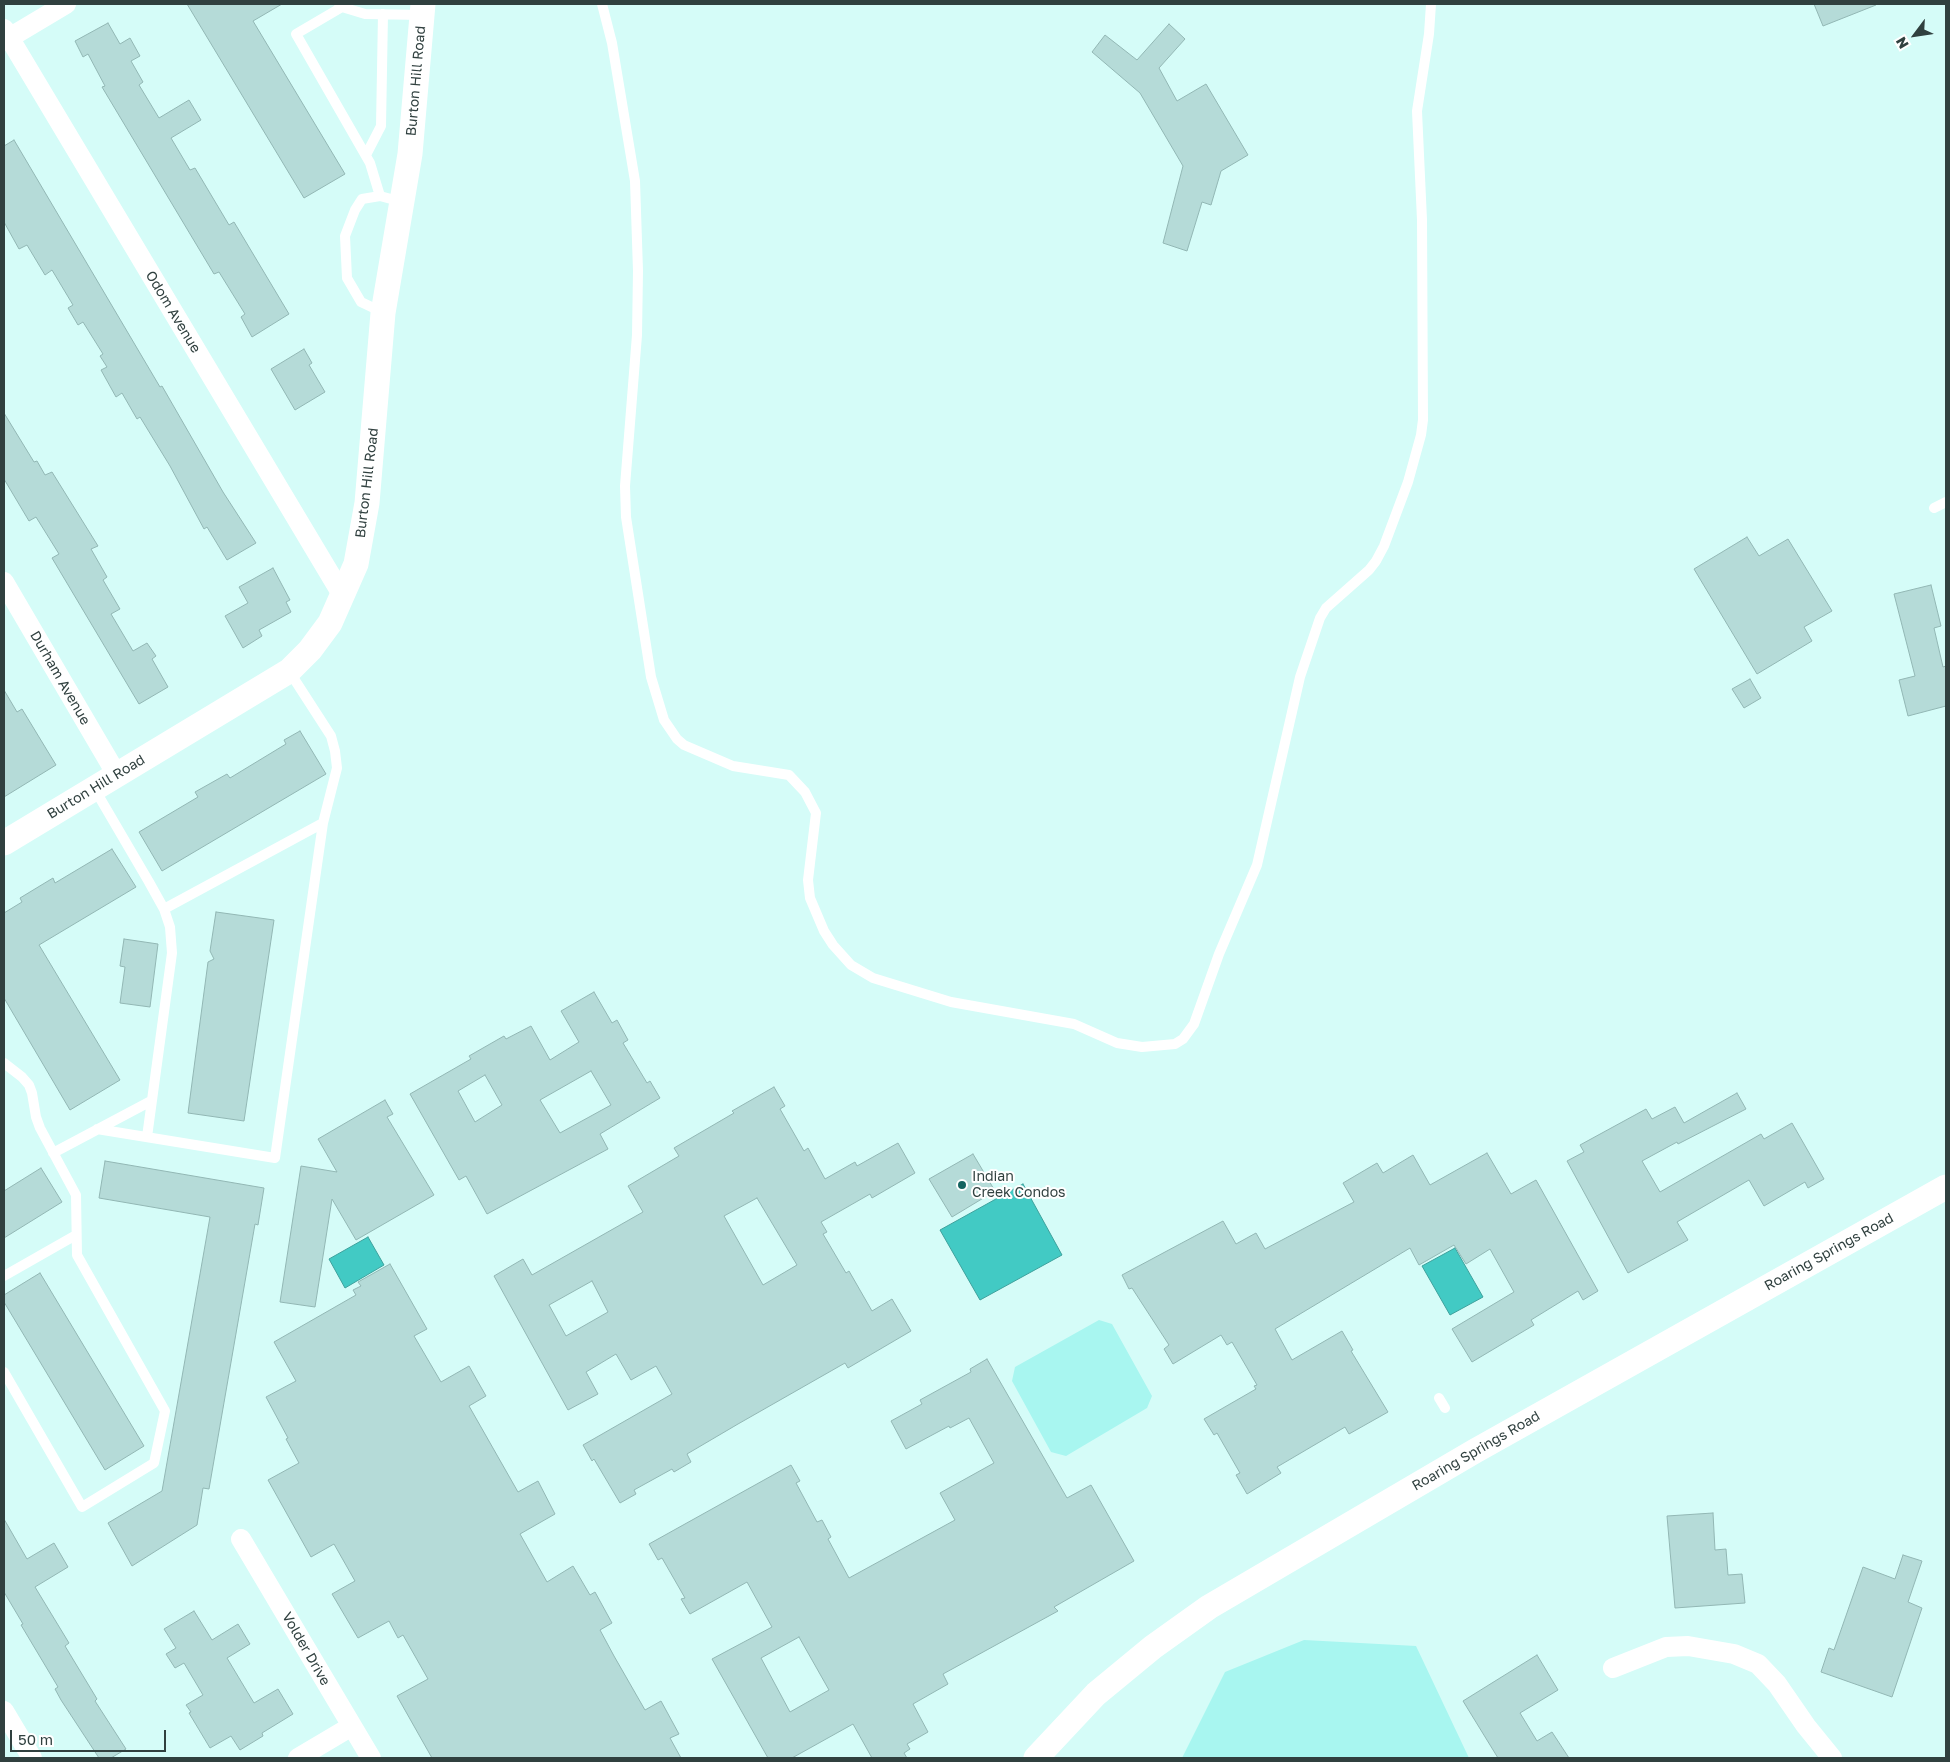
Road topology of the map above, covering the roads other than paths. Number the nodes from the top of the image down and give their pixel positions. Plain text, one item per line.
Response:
1 (66, 4) edge
2 (602, 4) edge
3 (1430, 4) edge
4 (341, 5) edge
5 (422, 9) edge
6 (383, 14) junction
7 (6, 36) edge
8 (366, 155) junction
9 (391, 199) junction
10 (383, 313) junction
11 (1946, 502) edge
12 (1934, 508) dead end
13 (4, 582) edge
14 (343, 596) junction
15 (289, 671) junction
16 (117, 775) junction
17 (94, 788) junction
18 (323, 823) junction
19 (4, 843) edge
20 (164, 909) junction
21 (4, 1063) edge
22 (151, 1101) junction
23 (97, 1129) junction
24 (146, 1137) junction
25 (53, 1153) junction
26 (1946, 1187) edge
27 (76, 1235) junction
28 (4, 1276) edge
29 (4, 1372) edge
30 (1439, 1398) dead end
31 (1445, 1408) dead end
32 (241, 1539) dead end
33 (1613, 1668) dead end
34 (4, 1710) edge
35 (352, 1726) junction
36 (32, 1758) edge
37 (298, 1758) edge
38 (371, 1758) edge
39 (1036, 1758) edge
40 (1832, 1758) edge

1 - 7 street
2 - 3 lane
4 - 6 lane
4 - 8 lane
5 - 6 lane
5 - 9 street, Burton Hill Road
6 - 8 lane
7 - 14 street, Odom Avenue
8 - 9 lane
9 - 10 street, Burton Hill Road
9 - 10 lane
10 - 14 street, Burton Hill Road
11 - 12 lane
13 - 16 street, Durham Avenue
14 - 15 street, Burton Hill Road
15 - 16 street, Burton Hill Road
15 - 18 lane
16 - 17 street, Burton Hill Road
17 - 19 street, Burton Hill Road
17 - 20 lane
18 - 20 lane
18 - 24 lane
20 - 22 lane
21 - 25 lane
22 - 23 lane
22 - 24 lane
23 - 24 lane
23 - 25 lane
25 - 27 lane
26 - 39 street, Roaring Springs Road
27 - 28 lane
27 - 29 lane
30 - 31 lane
32 - 35 street, Volder Drive
33 - 40 street
34 - 36 street
35 - 37 street
35 - 38 street, Volder Drive

